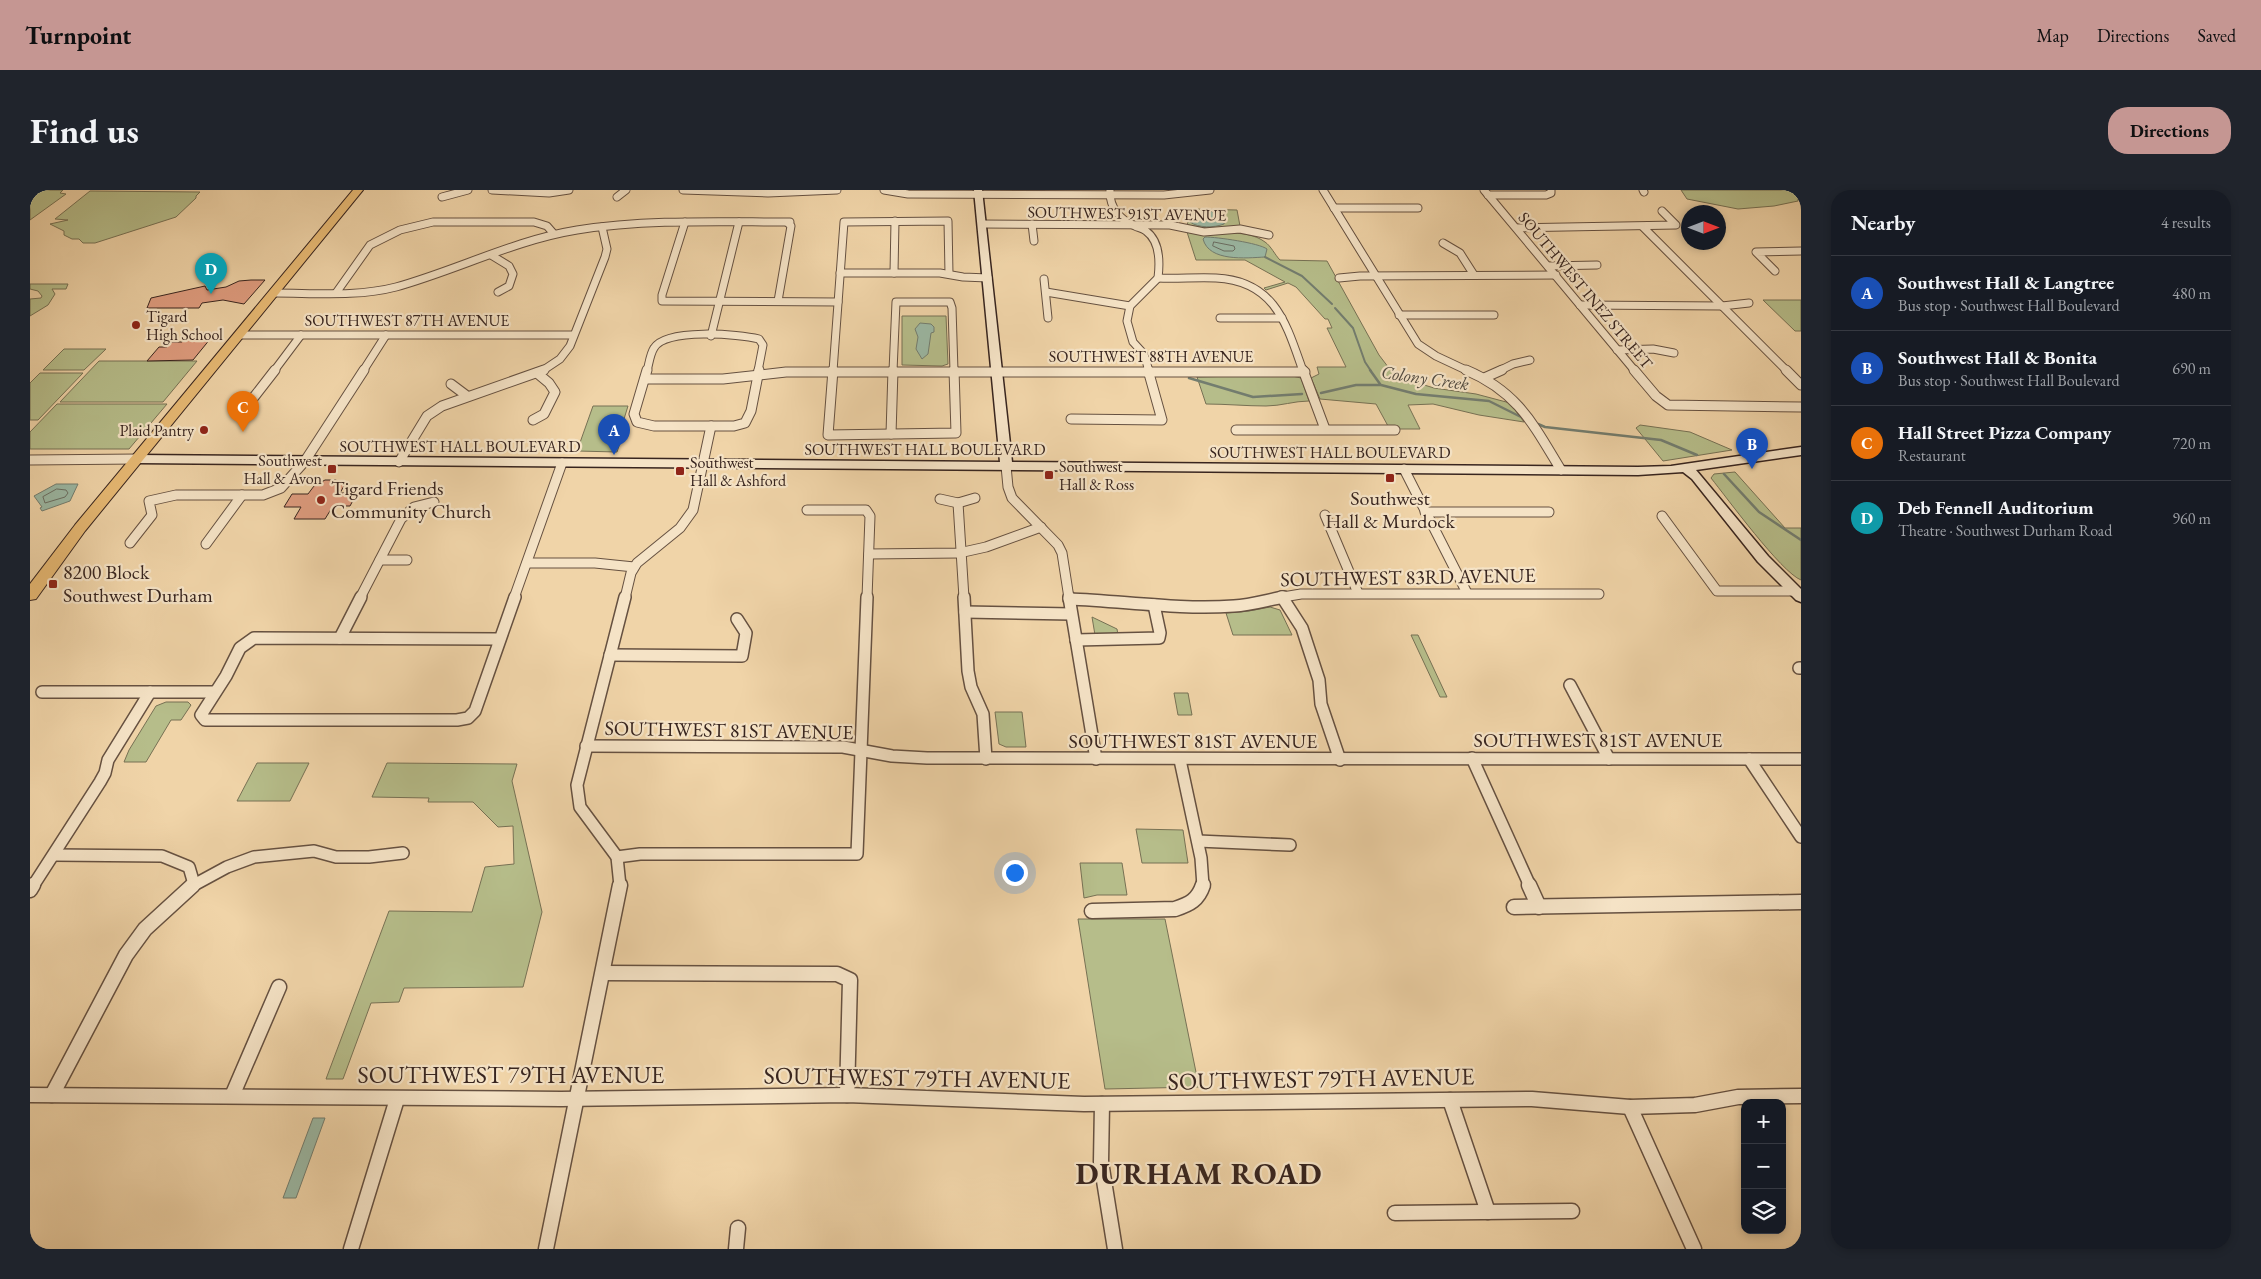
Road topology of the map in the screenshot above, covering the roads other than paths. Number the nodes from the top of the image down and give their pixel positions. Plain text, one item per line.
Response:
1 (358, 190) edge
2 (468, 190) edge
3 (492, 190) edge
4 (569, 190) edge
5 (626, 190) edge
6 (683, 190) edge
7 (837, 190) edge
8 (884, 190) edge
9 (1210, 190) edge
10 (1323, 190) edge
11 (1194, 191) edge
12 (938, 192) edge
13 (978, 192) edge
14 (1036, 192) edge
15 (1109, 192) edge
16 (1548, 192) edge
17 (1486, 193) edge
18 (442, 197) dead end
19 (617, 197) dead end
20 (1334, 208) junction
21 (1418, 208) dead end
22 (1662, 211) dead end
23 (895, 221) junction
24 (684, 222) junction
25 (739, 222) junction
26 (982, 224) junction
27 (1032, 224) junction
28 (388, 225) dead end
29 (1131, 225) junction
30 (602, 227) junction
31 (1643, 227) junction
32 (1517, 228) junction
33 (400, 230) junction
34 (554, 234) junction
35 (1270, 235) dead end
36 (1034, 241) dead end
37 (1443, 243) dead end
38 (1801, 251) edge
39 (491, 255) junction
40 (1597, 265) dead end
41 (1548, 266) junction
42 (1776, 270) dead end
43 (840, 273) junction
44 (894, 273) junction
45 (949, 274) junction
46 (1474, 275) junction
47 (1556, 275) junction
48 (1375, 276) junction
49 (988, 278) junction
50 (1158, 278) junction
51 (1339, 278) dead end
52 (1044, 279) dead end
53 (498, 292) dead end
54 (1046, 292) junction
55 (274, 293) junction
56 (336, 293) junction
57 (778, 301) junction
58 (720, 302) junction
59 (838, 302) junction
60 (1749, 303) dead end
61 (1130, 306) junction
62 (1580, 306) junction
63 (1722, 306) junction
64 (1399, 315) junction
65 (1494, 315) dead end
66 (1048, 318) dead end
67 (1220, 318) dead end
68 (1282, 318) junction
69 (241, 335) junction
70 (300, 335) junction
71 (386, 335) junction
72 (572, 335) junction
73 (711, 336) junction
74 (1617, 350) junction
75 (1674, 352) dead end
76 (1530, 360) dead end
77 (894, 371) junction
78 (997, 371) junction
79 (832, 372) junction
80 (955, 372) junction
81 (1150, 372) junction
82 (1305, 372) junction
83 (537, 373) junction
84 (758, 375) junction
85 (1484, 378) junction
86 (645, 379) junction
87 (451, 384) dead end
88 (1801, 386) edge
89 (467, 396) junction
90 (254, 397) dead end
91 (1801, 407) edge
92 (1071, 419) dead end
93 (534, 420) dead end
94 (711, 426) junction
95 (1236, 430) dead end
96 (1325, 430) junction
97 (1395, 430) dead end
98 (891, 434) junction
99 (1801, 451) edge
100 (137, 459) junction
101 (30, 460) edge
102 (305, 461) junction
103 (400, 462) junction
104 (562, 463) junction
105 (703, 464) junction
106 (1006, 466) junction
107 (1686, 468) junction
108 (1404, 469) junction
109 (1561, 470) junction
110 (242, 495) junction
111 (975, 498) dead end
112 (940, 499) dead end
113 (434, 502) dead end
114 (958, 503) junction
115 (807, 510) dead end
116 (1425, 512) junction
117 (1548, 512) dead end
118 (1325, 515) dead end
119 (1662, 516) dead end
120 (1041, 527) junction
121 (130, 543) dead end
122 (206, 544) dead end
123 (960, 552) junction
124 (868, 554) junction
125 (380, 560) junction
126 (407, 560) dead end
127 (527, 562) junction
128 (634, 567) junction
129 (1358, 593) junction
130 (1468, 593) junction
131 (1600, 594) dead end
132 (1798, 594) edge
133 (30, 595) edge
134 (1281, 596) junction
135 (1069, 599) junction
136 (1154, 605) junction
137 (964, 612) junction
138 (1071, 614) junction
139 (738, 619) dead end
140 (340, 638) junction
141 (499, 639) junction
142 (1076, 640) junction
143 (610, 655) junction
144 (1570, 685) dead end
145 (42, 692) dead end
146 (150, 692) junction
147 (214, 692) junction
148 (586, 746) junction
149 (861, 750) junction
150 (1472, 758) junction
151 (986, 759) junction
152 (1096, 759) junction
153 (1609, 759) junction
154 (1749, 759) junction
155 (1801, 759) edge
156 (1180, 760) junction
157 (1340, 760) junction
158 (1801, 837) edge
159 (1198, 841) junction
160 (1290, 845) dead end
161 (403, 852) dead end
162 (54, 855) junction
163 (617, 857) junction
164 (194, 884) junction
165 (30, 890) edge
166 (1801, 902) edge
167 (1539, 906) junction
168 (1514, 907) dead end
169 (1092, 911) dead end
170 (603, 973) junction
171 (280, 987) dead end
172 (52, 1094) junction
173 (30, 1095) edge
174 (847, 1095) junction
175 (232, 1096) junction
176 (1801, 1096) edge
177 (397, 1099) junction
178 (576, 1100) junction
179 (1450, 1100) junction
180 (1102, 1104) junction
181 (1630, 1107) junction
182 (1572, 1211) dead end
183 (1488, 1212) junction
184 (1395, 1213) dead end
185 (738, 1228) dead end
186 (351, 1249) edge
187 (546, 1249) edge
188 (736, 1249) edge
189 (1115, 1249) edge
190 (1694, 1249) edge

1 - 55 main road
2 - 18 street
3 - 4 street
5 - 19 street
6 - 7 street
8 - 12 street
9 - 11 street
10 - 20 street
11 - 15 street
12 - 13 street
13 - 14 street
13 - 26 main road
14 - 15 street
15 - 29 street
16 - 17 street
17 - 32 street, SOUTHWEST INEZ STREET
20 - 21 street
20 - 48 street
22 - 31 street
23 - 43 street
23 - 44 street
23 - 45 street
24 - 25 street
24 - 30 street
24 - 58 street
25 - 57 street
25 - 58 street
26 - 27 street, SOUTHWEST 91ST AVENUE
26 - 49 main road
27 - 29 street, SOUTHWEST 91ST AVENUE
27 - 36 street
28 - 33 street
29 - 35 street, SOUTHWEST 91ST AVENUE
29 - 50 street
30 - 34 street
30 - 72 street
31 - 32 street
31 - 63 street
32 - 41 street, SOUTHWEST INEZ STREET
33 - 34 street
33 - 56 street
34 - 39 street
37 - 46 street
38 - 42 street
39 - 53 street
39 - 56 street
40 - 41 street
41 - 47 street, SOUTHWEST INEZ STREET
43 - 44 street
43 - 59 street
44 - 45 street
45 - 49 street
46 - 47 street
46 - 48 street
47 - 62 street, SOUTHWEST INEZ STREET
48 - 51 street
48 - 64 street
49 - 78 main road
50 - 61 street
50 - 68 street
52 - 54 street
54 - 61 street
54 - 66 street
55 - 56 street
55 - 69 main road
57 - 58 street
57 - 59 street
58 - 73 street
59 - 79 street
60 - 63 street
61 - 81 street
62 - 63 street
62 - 74 street, SOUTHWEST INEZ STREET
63 - 88 street
64 - 65 street
64 - 85 street
67 - 68 street
68 - 82 street
69 - 70 street, SOUTHWEST 87TH AVENUE
69 - 100 main road
70 - 71 street, SOUTHWEST 87TH AVENUE
70 - 90 street
71 - 72 street, SOUTHWEST 87TH AVENUE
71 - 102 street
72 - 83 street
73 - 84 street
73 - 86 street
74 - 75 street
74 - 91 street, SOUTHWEST INEZ STREET
76 - 85 street
77 - 79 street, SOUTHWEST 88TH AVENUE
77 - 80 street, SOUTHWEST 88TH AVENUE
77 - 80 street
77 - 98 street
78 - 80 street, SOUTHWEST 88TH AVENUE
78 - 81 street, SOUTHWEST 88TH AVENUE
78 - 106 main road
79 - 84 street, SOUTHWEST 88TH AVENUE
79 - 98 street
80 - 98 street
81 - 82 street, SOUTHWEST 88TH AVENUE
81 - 92 street
82 - 96 street
83 - 89 street
83 - 93 street
84 - 86 street, SOUTHWEST 88TH AVENUE
84 - 94 street
85 - 109 street
86 - 94 street
87 - 89 street
89 - 103 street
94 - 105 street
95 - 96 street
96 - 97 street
99 - 107 main road, SOUTHWEST HALL BOULEVARD
100 - 101 street
100 - 102 main road, SOUTHWEST HALL BOULEVARD
100 - 133 main road
102 - 103 main road, SOUTHWEST HALL BOULEVARD
102 - 110 street
103 - 104 main road, SOUTHWEST HALL BOULEVARD
104 - 105 main road, SOUTHWEST HALL BOULEVARD
104 - 127 street
105 - 106 main road, SOUTHWEST HALL BOULEVARD
105 - 128 street
106 - 108 main road, SOUTHWEST HALL BOULEVARD
106 - 120 street
107 - 109 main road, SOUTHWEST HALL BOULEVARD
107 - 132 main road
108 - 109 main road, SOUTHWEST HALL BOULEVARD
108 - 116 street
110 - 121 street
110 - 122 street
111 - 114 street
112 - 114 street
113 - 125 street
114 - 123 street
115 - 124 street
116 - 117 street
116 - 130 street
118 - 129 street
119 - 132 street
120 - 123 street
120 - 135 street
123 - 124 street
123 - 137 street
124 - 149 street
125 - 126 street
125 - 140 street
127 - 128 street
127 - 141 street
128 - 143 street
129 - 130 street, SOUTHWEST 83RD AVENUE
129 - 134 street, SOUTHWEST 83RD AVENUE
130 - 131 street, SOUTHWEST 83RD AVENUE
134 - 136 street, SOUTHWEST 83RD AVENUE
134 - 157 street
135 - 136 street, SOUTHWEST 83RD AVENUE
135 - 138 street
136 - 142 street
137 - 138 street
137 - 151 street
138 - 142 street
139 - 143 street
140 - 141 street
140 - 147 street
141 - 147 street
142 - 152 street
143 - 148 street
144 - 153 street
145 - 146 street
146 - 147 street
146 - 162 street
148 - 149 street, SOUTHWEST 81ST AVENUE
148 - 163 street
149 - 151 street, SOUTHWEST 81ST AVENUE
149 - 163 street
150 - 153 street, SOUTHWEST 81ST AVENUE
150 - 157 street, SOUTHWEST 81ST AVENUE
150 - 167 street
151 - 152 street, SOUTHWEST 81ST AVENUE
152 - 156 street, SOUTHWEST 81ST AVENUE
153 - 154 street, SOUTHWEST 81ST AVENUE
154 - 155 street, SOUTHWEST 81ST AVENUE
154 - 158 street
156 - 157 street, SOUTHWEST 81ST AVENUE
156 - 159 street
159 - 160 street
159 - 169 street
161 - 164 street
162 - 164 street
162 - 165 street
163 - 170 street
164 - 172 street
166 - 167 street
167 - 168 street
170 - 174 street
170 - 178 street
171 - 175 street
172 - 173 street, SOUTHWEST 79TH AVENUE
172 - 175 street, SOUTHWEST 79TH AVENUE
174 - 178 street, SOUTHWEST 79TH AVENUE
174 - 180 street, SOUTHWEST 79TH AVENUE
175 - 177 street, SOUTHWEST 79TH AVENUE
176 - 181 street, SOUTHWEST 79TH AVENUE
177 - 178 street, SOUTHWEST 79TH AVENUE
177 - 186 street
178 - 187 street
179 - 180 street, SOUTHWEST 79TH AVENUE
179 - 181 street, SOUTHWEST 79TH AVENUE
179 - 183 street
180 - 189 street
181 - 190 street
182 - 183 street
183 - 184 street
185 - 188 street

